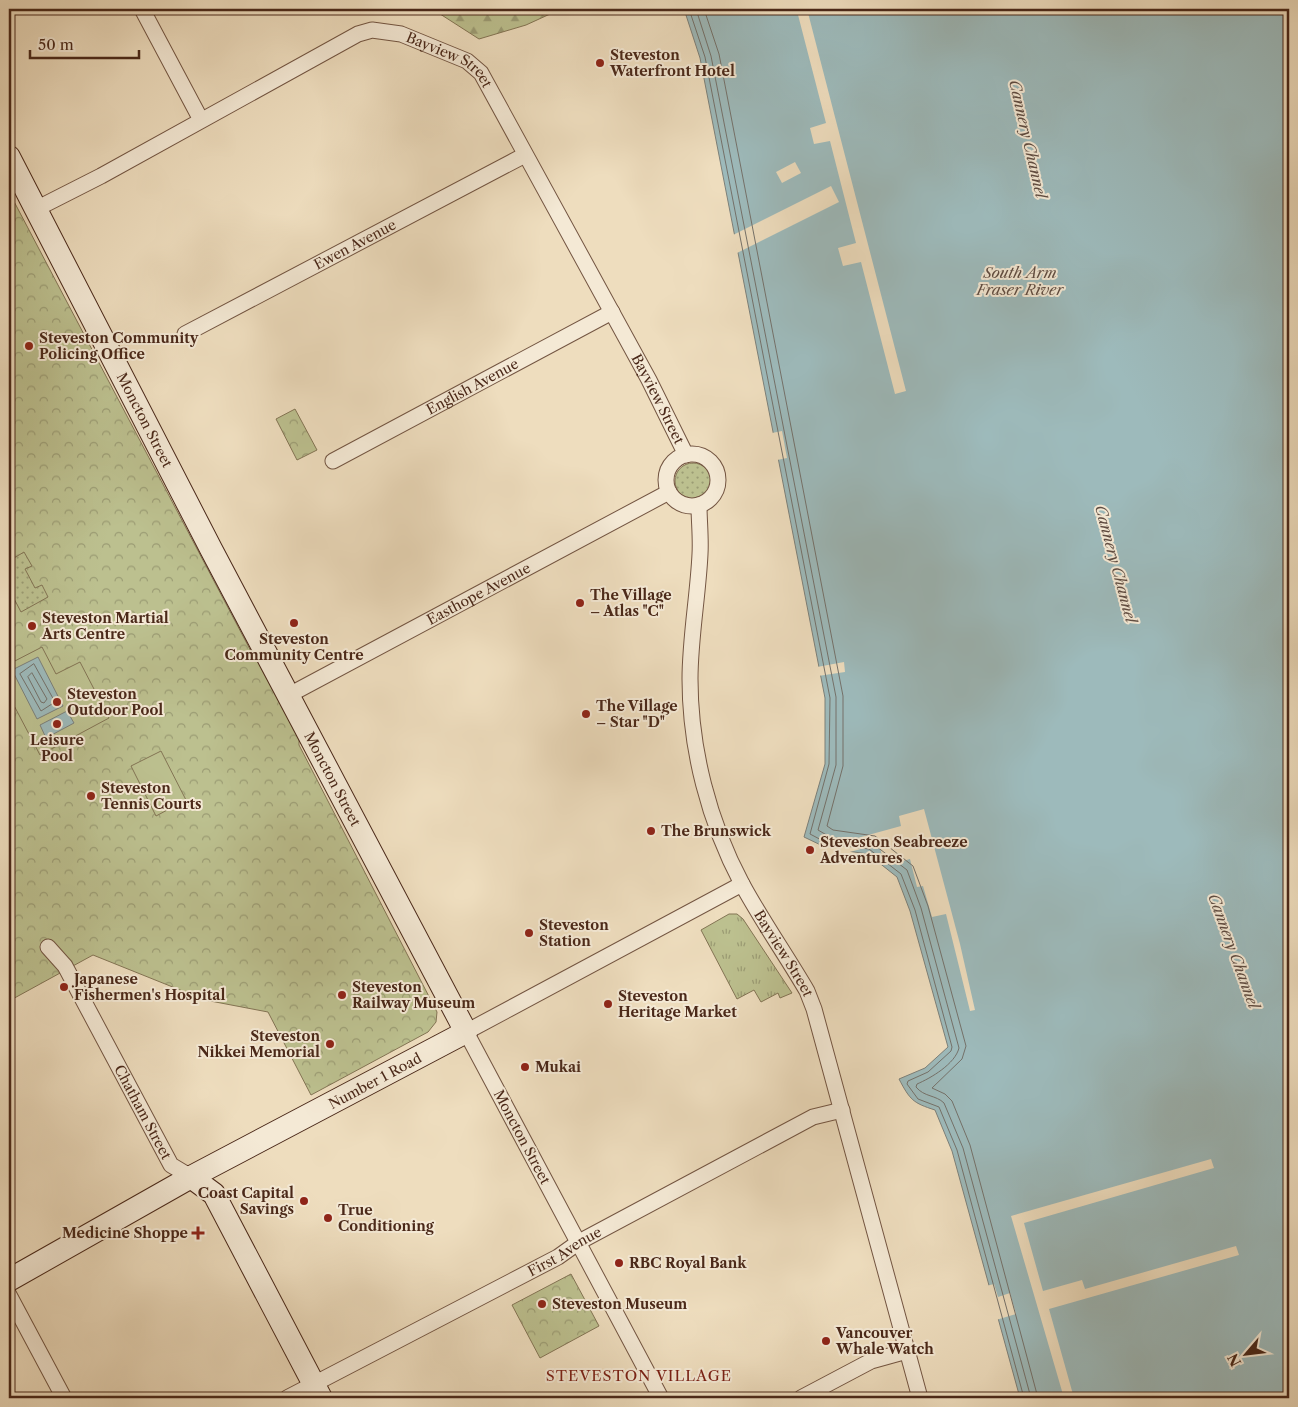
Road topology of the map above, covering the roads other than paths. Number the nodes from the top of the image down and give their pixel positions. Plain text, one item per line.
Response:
1 (142, 9) edge
2 (201, 120) junction
3 (525, 155) junction
4 (9, 157) edge
5 (36, 209) junction
6 (612, 312) junction
7 (185, 334) dead end
8 (686, 455) junction
9 (333, 461) dead end
10 (669, 492) junction
11 (699, 505) junction
12 (289, 695) junction
13 (742, 884) junction
14 (48, 947) dead end
15 (466, 1032) junction
16 (842, 1110) junction
17 (192, 1177) junction
18 (578, 1242) junction
19 (9, 1280) edge
20 (9, 1295) edge
21 (907, 1351) junction
22 (318, 1392) edge
23 (64, 1398) edge
24 (287, 1398) edge
25 (661, 1398) edge
26 (801, 1398) edge
27 (920, 1398) edge

1 - 2 street
2 - 3 street, Bayview Street
2 - 5 street, Bayview Street
3 - 6 street, Bayview Street
3 - 7 street, Ewen Avenue
4 - 5 street, Moncton Street
5 - 12 street, Moncton Street
6 - 8 street, Bayview Street
6 - 9 street, English Avenue
8 - 10 street
8 - 11 street
10 - 11 street
10 - 12 street, Easthope Avenue
11 - 13 street, Bayview Street
12 - 15 street, Moncton Street
13 - 15 street, Number 1 Road
13 - 16 street, Bayview Street
14 - 17 street, Chatham Street
15 - 17 street, Number 1 Road
15 - 18 street, Moncton Street
16 - 18 street, First Avenue
16 - 21 street, Bayview Street
17 - 19 street, Number 1 Road
17 - 22 street, Chatham Street
18 - 22 street, First Avenue
18 - 25 street, Moncton Street
20 - 23 street
21 - 26 street
21 - 27 street, Bayview Street
22 - 24 street, First Avenue

